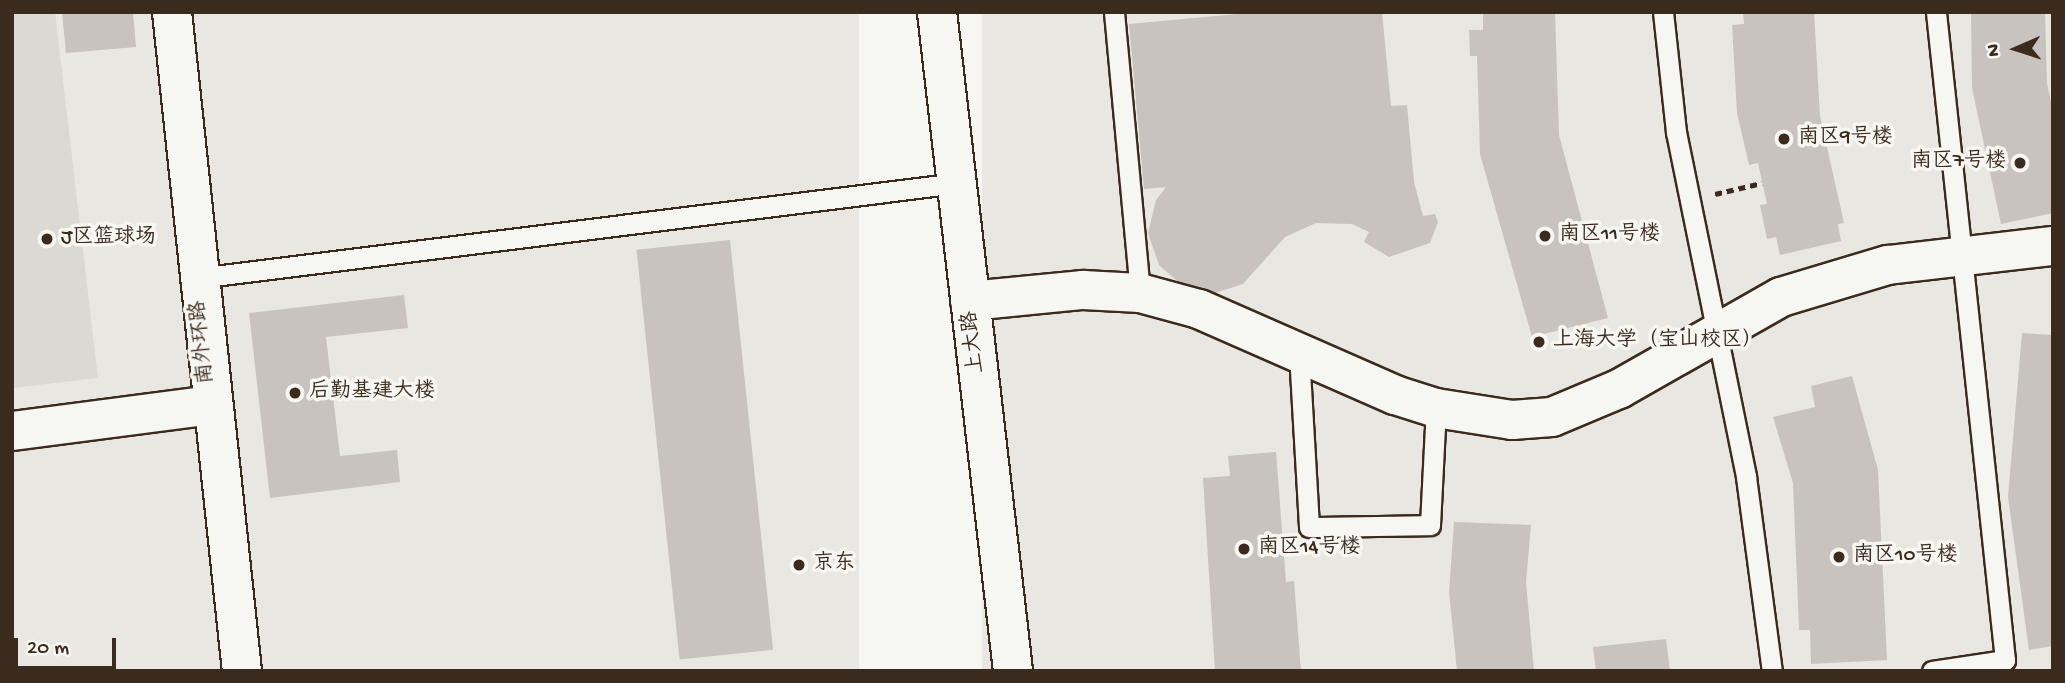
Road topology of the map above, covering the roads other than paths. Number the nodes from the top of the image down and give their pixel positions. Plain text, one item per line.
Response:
1 (172, 12) edge
2 (937, 12) edge
3 (1114, 12) edge
4 (1663, 12) edge
5 (1936, 12) edge
6 (957, 183) junction
7 (2053, 246) edge
8 (1962, 255) junction
9 (198, 278) junction
10 (1140, 293) junction
11 (970, 301) junction
12 (1717, 334) junction
13 (1299, 352) junction
14 (211, 405) junction
15 (1436, 408) junction
16 (12, 430) edge
17 (242, 671) edge
18 (1013, 671) edge
19 (1772, 671) edge
20 (1932, 671) edge

1 - 9 street, 南外环路
2 - 6 street, 上大路
3 - 10 lane
4 - 12 lane
5 - 8 lane
6 - 9 lane
6 - 11 street, 上大路
7 - 8 street
8 - 12 street
8 - 20 lane
9 - 14 street, 南外环路
10 - 11 street
10 - 13 street
11 - 18 street, 上大路
12 - 15 street
12 - 19 lane
13 - 15 street
13 - 15 lane
14 - 16 street
14 - 17 street, 南外环路

